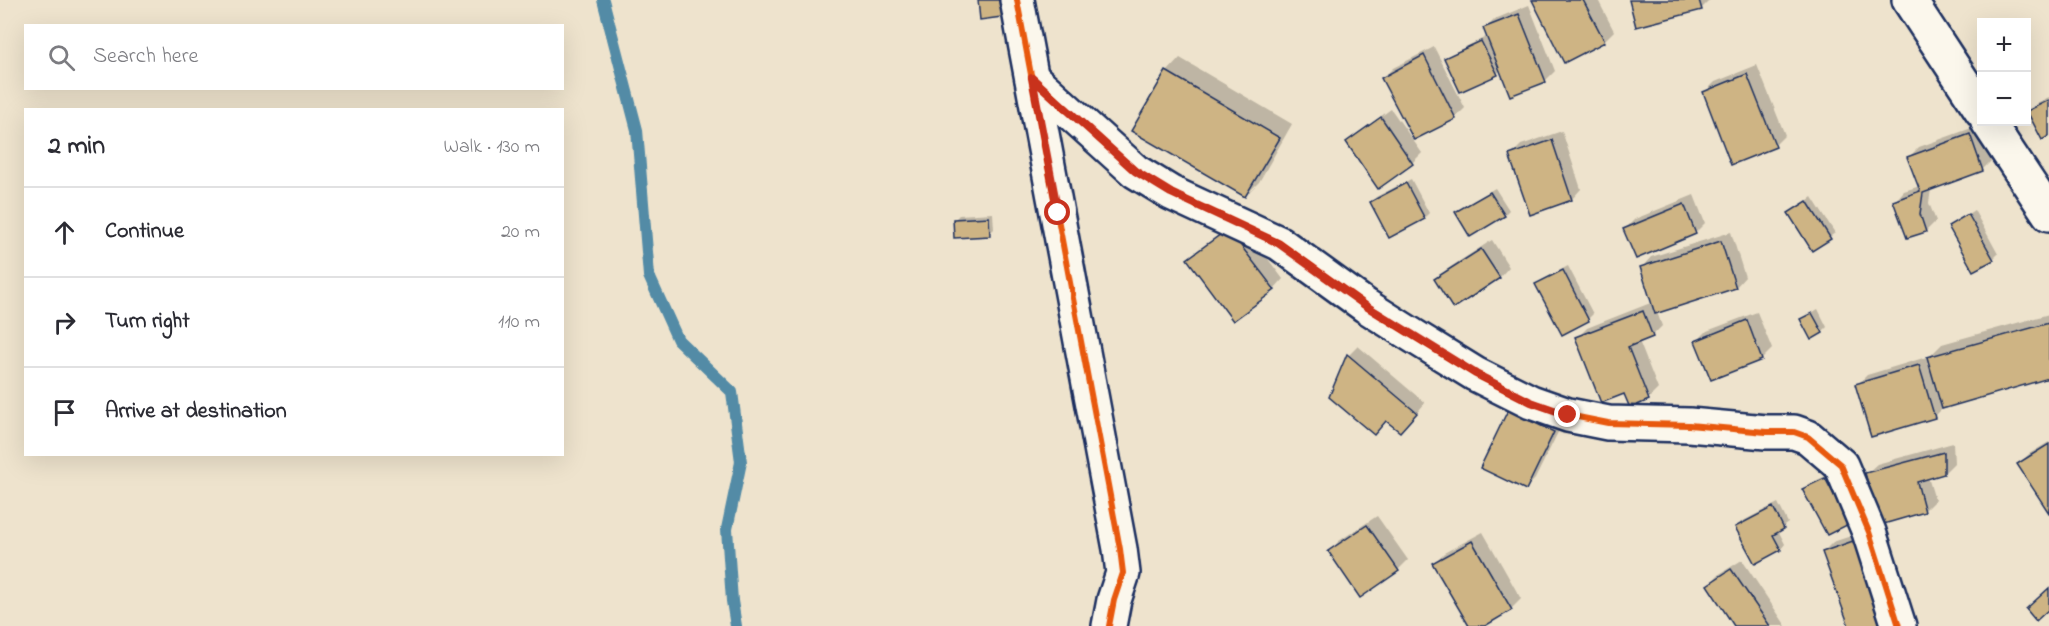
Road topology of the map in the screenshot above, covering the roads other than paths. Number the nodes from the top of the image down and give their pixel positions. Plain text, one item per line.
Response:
1 (1017, 0) edge
2 (1909, 0) edge
3 (1032, 78) junction
4 (1977, 103) edge
5 (1991, 126) edge
6 (2049, 214) edge
7 (1109, 626) edge
8 (1899, 626) edge

1 - 3 street
2 - 4 street
3 - 7 street
3 - 8 street
5 - 6 street

